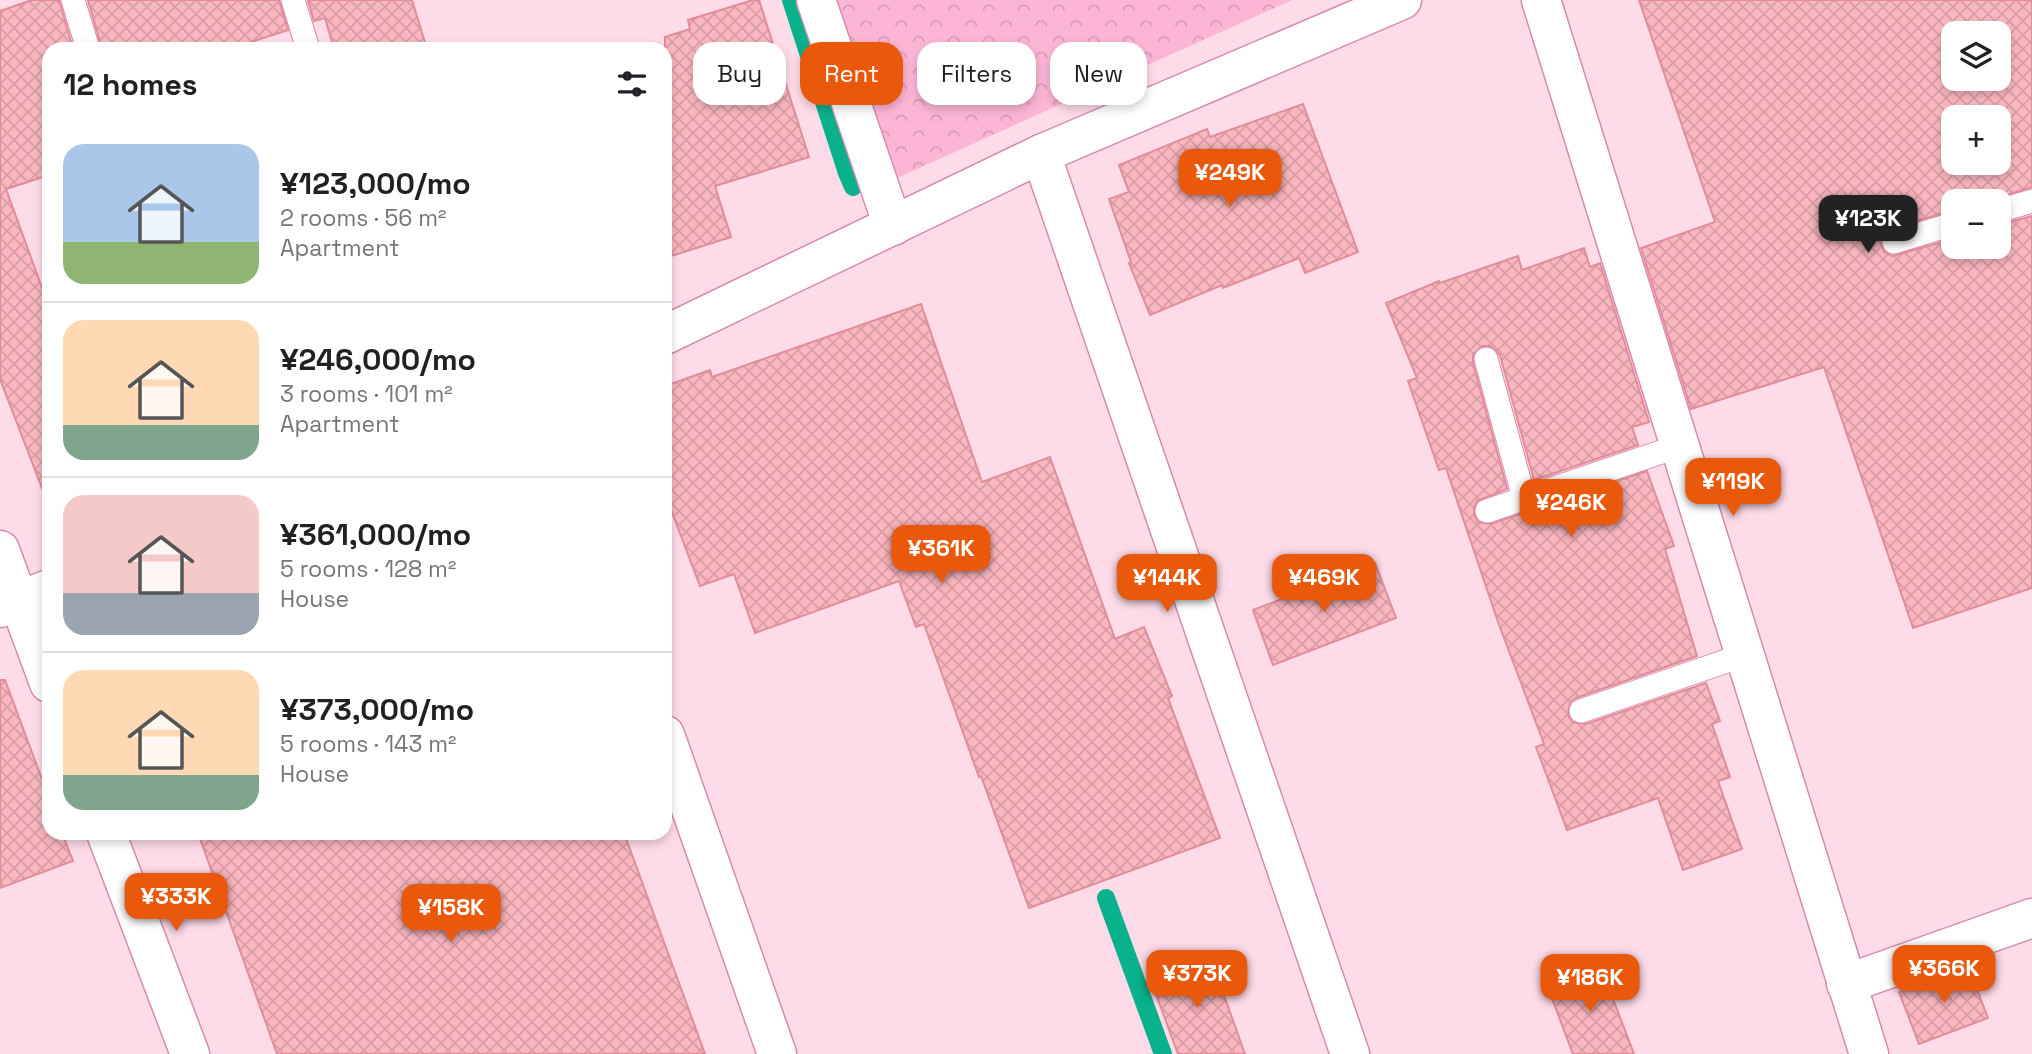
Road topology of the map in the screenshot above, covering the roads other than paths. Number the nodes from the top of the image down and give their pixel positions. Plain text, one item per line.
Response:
1 (73, 0) edge
2 (293, 0) edge
3 (816, 0) edge
4 (1402, 0) edge
5 (1541, 0) edge
6 (86, 42) edge
7 (307, 42) edge
8 (1041, 154) junction
9 (2032, 201) edge
10 (2011, 207) edge
11 (893, 226) junction
12 (1941, 228) edge
13 (1894, 242) dead end
14 (672, 332) edge
15 (1486, 359) dead end
16 (1679, 446) junction
17 (1524, 498) junction
18 (1486, 510) dead end
19 (0, 550) edge
20 (22, 600) edge
21 (1744, 655) junction
22 (42, 661) edge
23 (1581, 711) dead end
24 (672, 756) edge
25 (109, 840) edge
26 (2032, 918) edge
27 (1846, 984) junction
28 (190, 1054) edge
29 (776, 1054) edge
30 (1350, 1054) edge
31 (1869, 1054) edge

1 - 6 lane
2 - 7 lane
3 - 11 street
4 - 8 street
5 - 16 street
8 - 11 street
8 - 30 street
9 - 10 lane
11 - 14 street
12 - 13 lane
15 - 17 lane
16 - 17 lane
16 - 21 street
17 - 18 lane
19 - 20 street
20 - 22 street
21 - 23 lane
21 - 27 street
24 - 29 street
25 - 28 street
26 - 27 street
27 - 31 street

